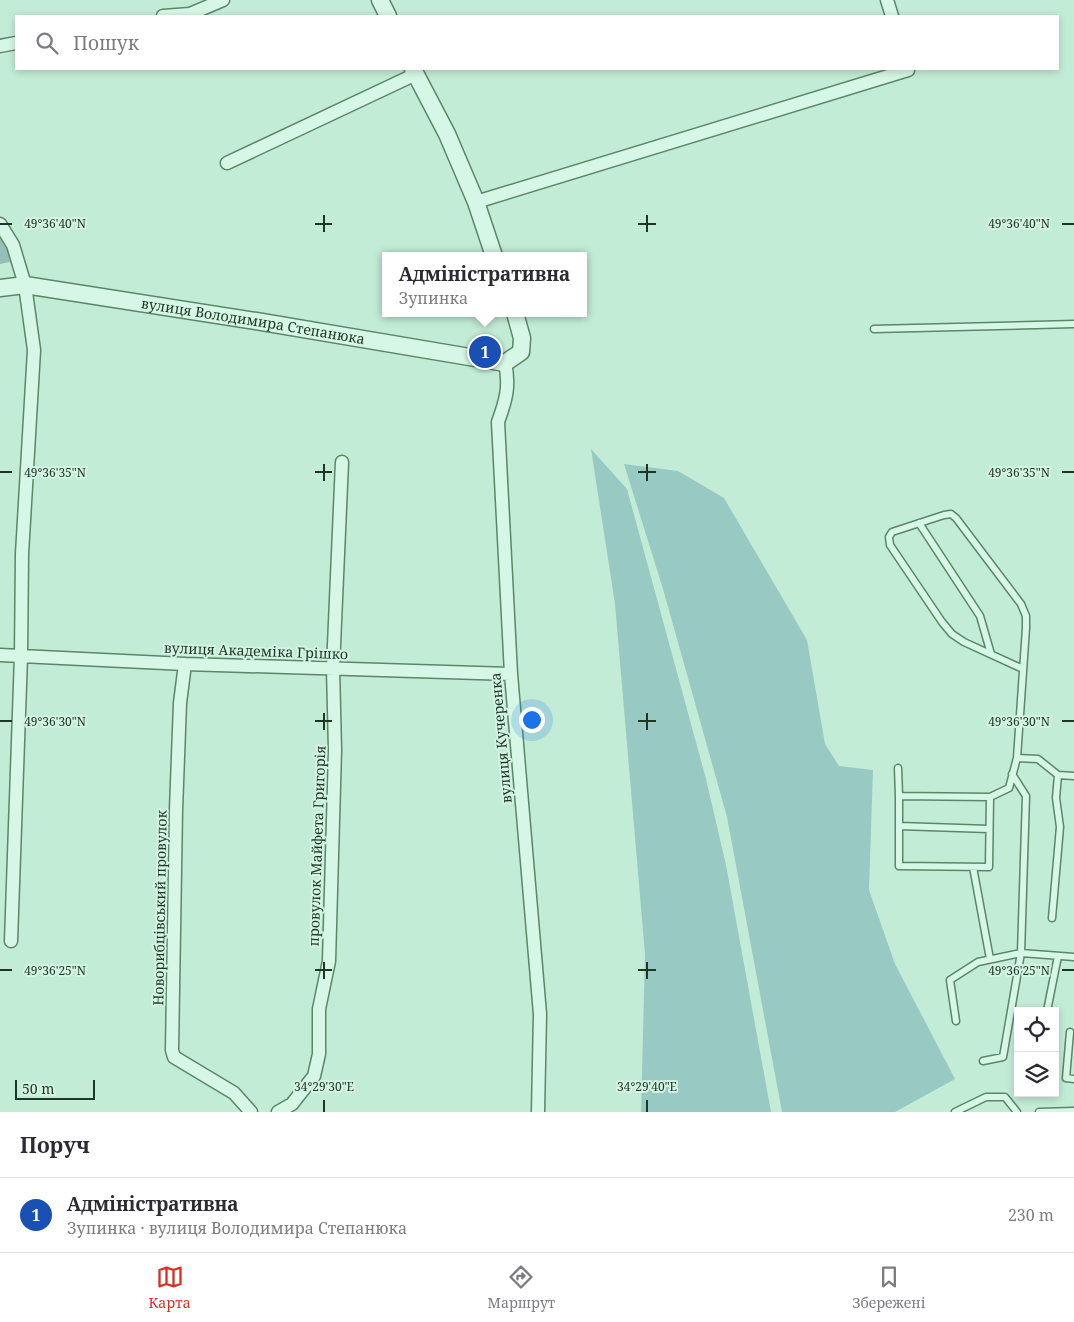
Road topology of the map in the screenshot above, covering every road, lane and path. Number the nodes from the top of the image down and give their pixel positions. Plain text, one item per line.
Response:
1 (223, 0) edge
2 (380, 0) edge
3 (888, 0) edge
4 (176, 15) edge
5 (388, 15) edge
6 (892, 15) edge
7 (15, 43) edge
8 (0, 46) edge
9 (908, 70) edge
10 (415, 72) edge
11 (227, 163) dead end
12 (476, 202) junction
13 (0, 224) edge
14 (493, 252) edge
15 (25, 285) junction
16 (0, 288) edge
17 (516, 317) edge
18 (1074, 324) edge
19 (874, 329) dead end
20 (505, 363) junction
21 (342, 462) dead end
22 (919, 523) junction
23 (0, 654) edge
24 (991, 654) junction
25 (21, 656) junction
26 (185, 664) junction
27 (333, 668) junction
28 (1023, 669) junction
29 (511, 674) junction
30 (1017, 758) junction
31 (898, 768) dead end
32 (1012, 774) junction
33 (1058, 775) junction
34 (1074, 776) edge
35 (899, 796) junction
36 (990, 797) junction
37 (899, 826) junction
38 (989, 828) junction
39 (973, 867) junction
40 (1052, 918) dead end
41 (11, 941) dead end
42 (1021, 953) junction
43 (1058, 956) junction
44 (1074, 958) edge
45 (990, 959) junction
46 (1048, 1007) edge
47 (956, 1021) dead end
48 (1070, 1032) dead end
49 (983, 1061) dead end
50 (1074, 1079) edge
51 (1074, 1111) edge
52 (251, 1112) edge
53 (278, 1112) edge
54 (538, 1112) edge
55 (955, 1112) edge
56 (1017, 1112) edge
57 (1039, 1112) edge

1 - 4 street
2 - 5 street
3 - 6 street
7 - 8 street
9 - 12 street
10 - 11 street
10 - 12 street
12 - 14 street
13 - 15 street
15 - 16 street, вулиця Володимира Степанюка
15 - 20 street, вулиця Володимира Степанюка
15 - 25 street
17 - 20 street
18 - 19 lane
20 - 29 street, вулиця Кучеренка
21 - 27 street, провулок Майфета Григорія
22 - 24 lane
22 - 24 lane
22 - 28 lane
23 - 25 street, вулиця Академіка Грішко
24 - 28 lane
25 - 26 street, вулиця Академіка Грішко
25 - 41 street
26 - 27 street, вулиця Академіка Грішко
26 - 52 street, Новорибцівський провулок
27 - 29 street, вулиця Академіка Грішко
27 - 53 street, провулок Майфета Григорія
28 - 30 lane
29 - 54 street, вулиця Кучеренка
30 - 32 lane
30 - 33 lane
31 - 35 lane
32 - 36 lane
32 - 42 lane
33 - 34 lane
33 - 40 lane
35 - 36 lane
35 - 37 lane
36 - 38 lane
37 - 38 lane
37 - 39 lane
38 - 39 lane
39 - 45 lane
42 - 43 lane
42 - 45 lane
42 - 49 lane
43 - 44 lane
43 - 46 lane
45 - 47 lane
48 - 50 lane
51 - 57 lane
55 - 56 lane

